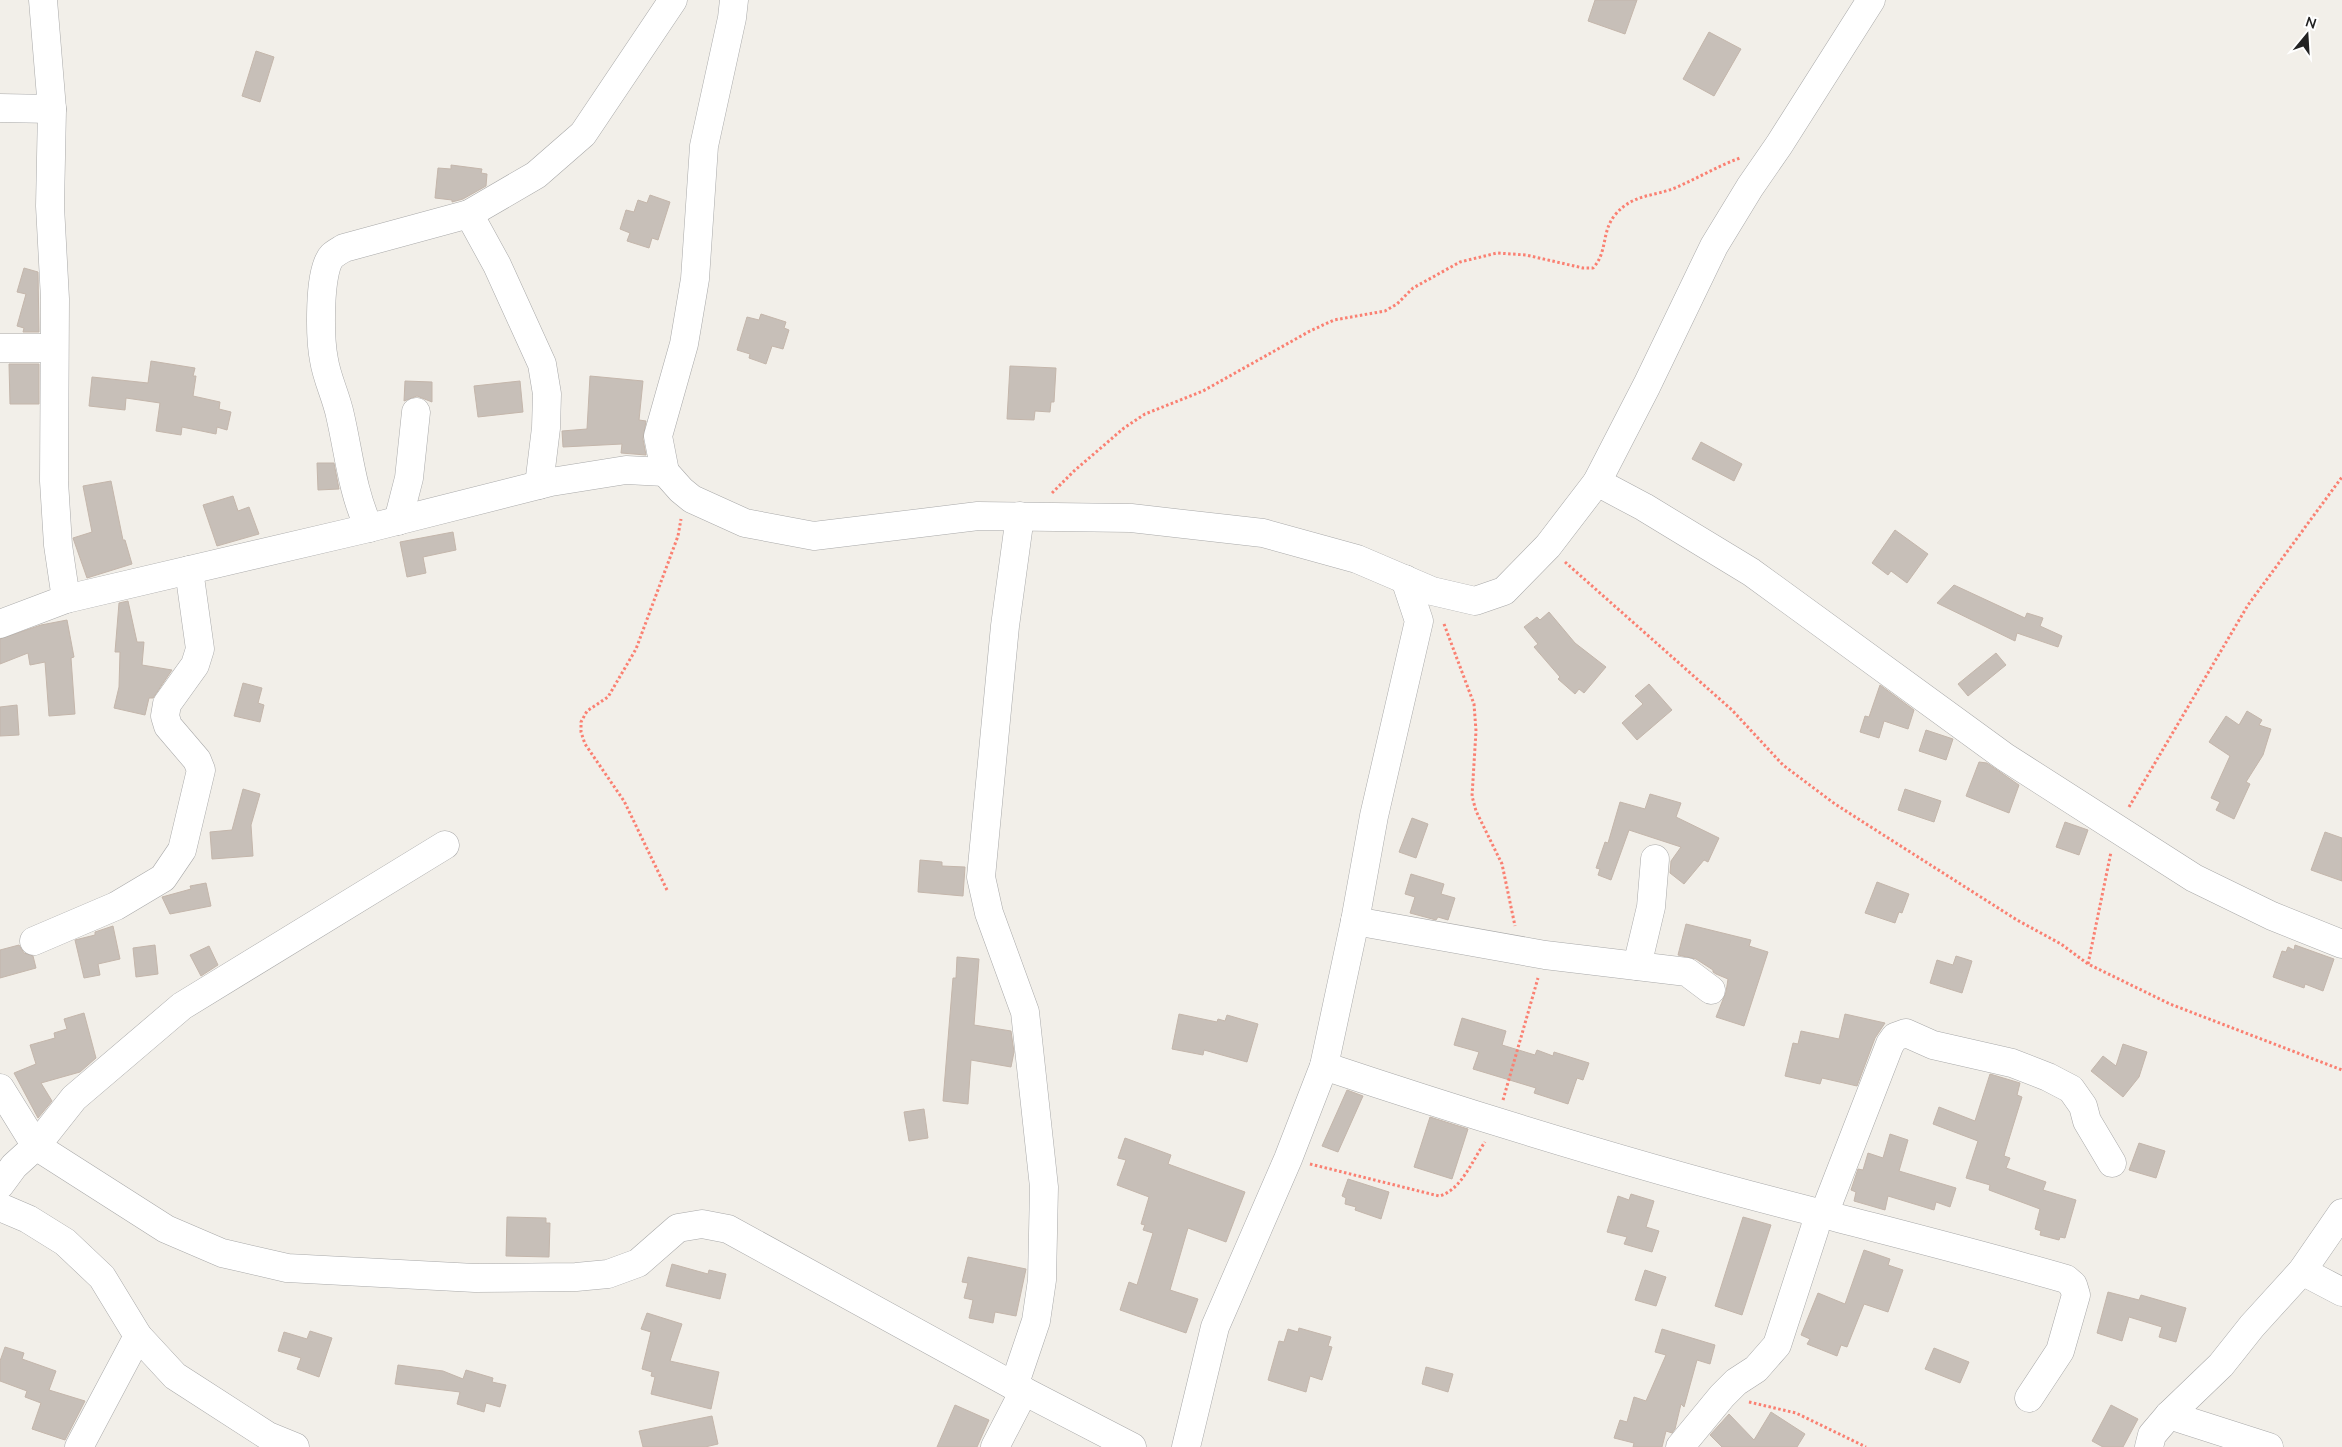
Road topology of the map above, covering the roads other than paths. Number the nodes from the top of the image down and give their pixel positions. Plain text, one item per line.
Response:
1 (43, 0) edge
2 (673, 0) edge
3 (734, 0) edge
4 (1871, 0) edge
5 (0, 108) edge
6 (52, 109) junction
7 (469, 214) junction
8 (0, 348) edge
9 (54, 348) junction
10 (416, 412) dead end
11 (673, 481) junction
12 (1596, 482) junction
13 (539, 485) junction
14 (1024, 516) junction
15 (398, 521) junction
16 (369, 528) junction
17 (189, 570) junction
18 (1405, 579) junction
19 (66, 599) junction
20 (1475, 601) junction
21 (1430, 617) junction
22 (0, 624) edge
23 (445, 845) dead end
24 (1655, 859) dead end
25 (1355, 921) junction
26 (34, 942) dead end
27 (2342, 944) edge
28 (1637, 966) junction
29 (1711, 990) dead end
30 (1324, 1066) junction
31 (0, 1088) edge
32 (36, 1146) junction
33 (2112, 1163) dead end
34 (0, 1185) edge
35 (0, 1207) edge
36 (2342, 1213) edge
37 (1821, 1214) junction
38 (2302, 1271) junction
39 (2342, 1292) edge
40 (138, 1336) junction
41 (1019, 1388) junction
42 (2029, 1398) dead end
43 (2169, 1415) junction
44 (79, 1447) edge
45 (295, 1447) edge
46 (995, 1447) edge
47 (1132, 1447) edge
48 (1186, 1447) edge
49 (1680, 1447) edge
50 (2148, 1447) edge
51 (2269, 1447) edge

1 - 6 street
2 - 7 street
3 - 11 street
4 - 12 street
5 - 6 street
6 - 9 street
7 - 13 street
7 - 16 street
8 - 9 street
9 - 19 street
10 - 15 street
11 - 13 street
11 - 14 street
12 - 20 street
12 - 27 street
13 - 15 street
14 - 18 street
14 - 41 street
15 - 16 street
16 - 17 street
17 - 19 street
17 - 26 street
18 - 20 street
18 - 21 street
19 - 22 street
20 - 21 street
21 - 25 street
23 - 32 street
24 - 28 street
25 - 28 street
25 - 30 street
28 - 29 street
30 - 37 street
30 - 48 street
31 - 32 street
32 - 34 street
32 - 41 street
33 - 37 street
35 - 40 street
36 - 38 street
37 - 42 street
37 - 49 street
38 - 39 street
38 - 43 street
40 - 44 street
40 - 45 street
41 - 46 street
41 - 47 street
43 - 50 street
43 - 51 street

